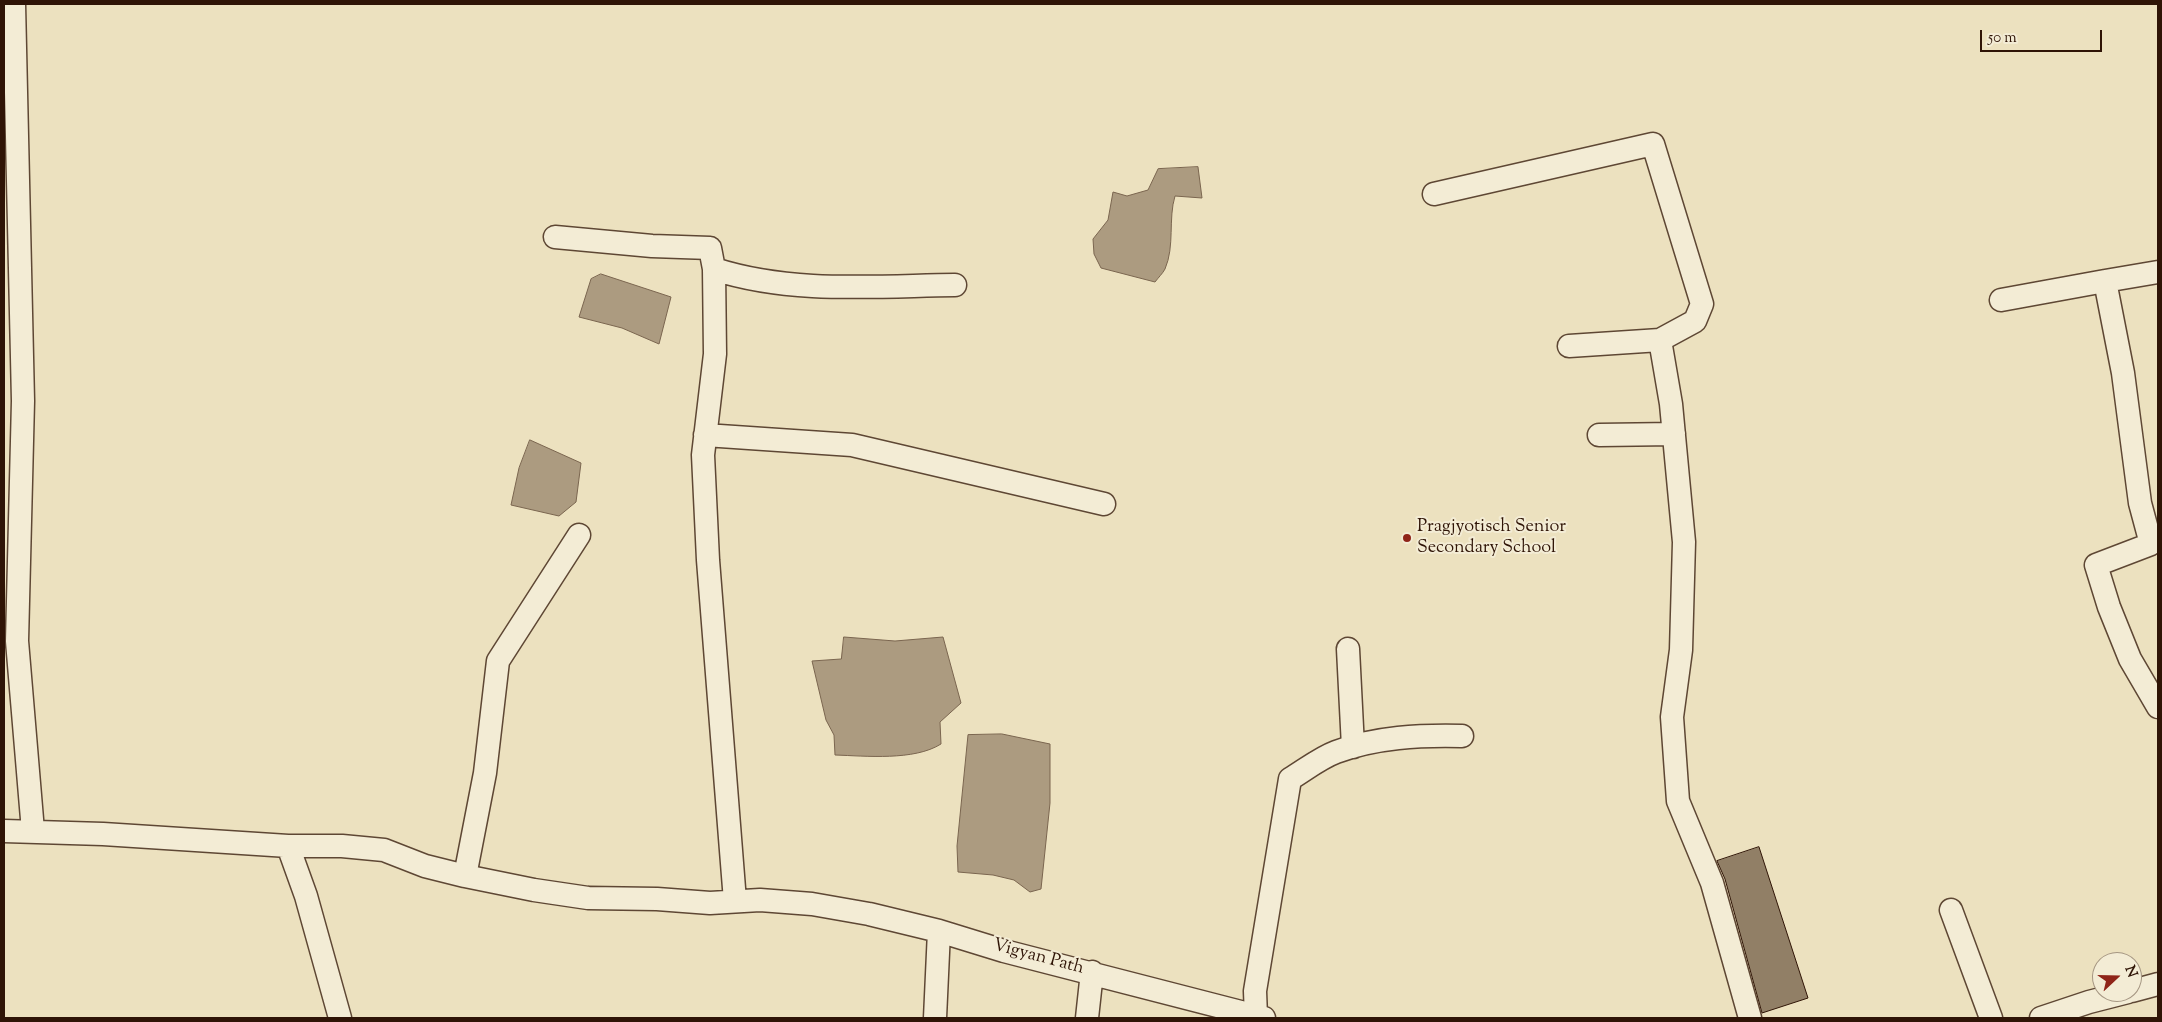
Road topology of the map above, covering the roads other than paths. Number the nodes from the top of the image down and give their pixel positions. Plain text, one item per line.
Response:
1 (14, 4) edge
2 (1434, 194) dead end
3 (555, 237) dead end
4 (714, 269) junction
5 (2158, 272) edge
6 (2105, 280) junction
7 (955, 284) dead end
8 (2001, 300) dead end
9 (1660, 340) junction
10 (1569, 346) dead end
11 (1674, 434) junction
12 (705, 435) junction
13 (1599, 435) dead end
14 (1104, 504) dead end
15 (578, 535) dead end
16 (1348, 649) dead end
17 (2158, 707) edge
18 (1462, 736) dead end
19 (1354, 747) junction
20 (4, 831) edge
21 (32, 832) junction
22 (288, 846) junction
23 (466, 876) junction
24 (734, 901) junction
25 (1951, 910) dead end
26 (940, 931) junction
27 (1092, 972) junction
28 (2158, 984) edge
29 (2142, 988) edge
30 (2092, 1001) edge
31 (340, 1018) edge
32 (935, 1018) edge
33 (1087, 1018) edge
34 (1260, 1018) edge
35 (1750, 1018) edge
36 (1992, 1018) edge
37 (2041, 1018) edge

1 - 21 street
2 - 9 street
3 - 4 street
4 - 7 street
4 - 12 street
5 - 6 street
6 - 8 street
6 - 17 street
9 - 10 street
9 - 11 street
11 - 13 street
11 - 35 street
12 - 14 street
12 - 24 street
15 - 23 street
16 - 19 street
18 - 19 street
19 - 34 street
20 - 21 street, Vigyan Path
21 - 22 street, Vigyan Path
22 - 23 street, Vigyan Path
22 - 31 street
23 - 24 street, Vigyan Path
24 - 26 street, Vigyan Path
25 - 36 street
26 - 27 street, Vigyan Path
26 - 32 street
27 - 33 street
27 - 34 street, Vigyan Path
28 - 29 street
30 - 37 street

